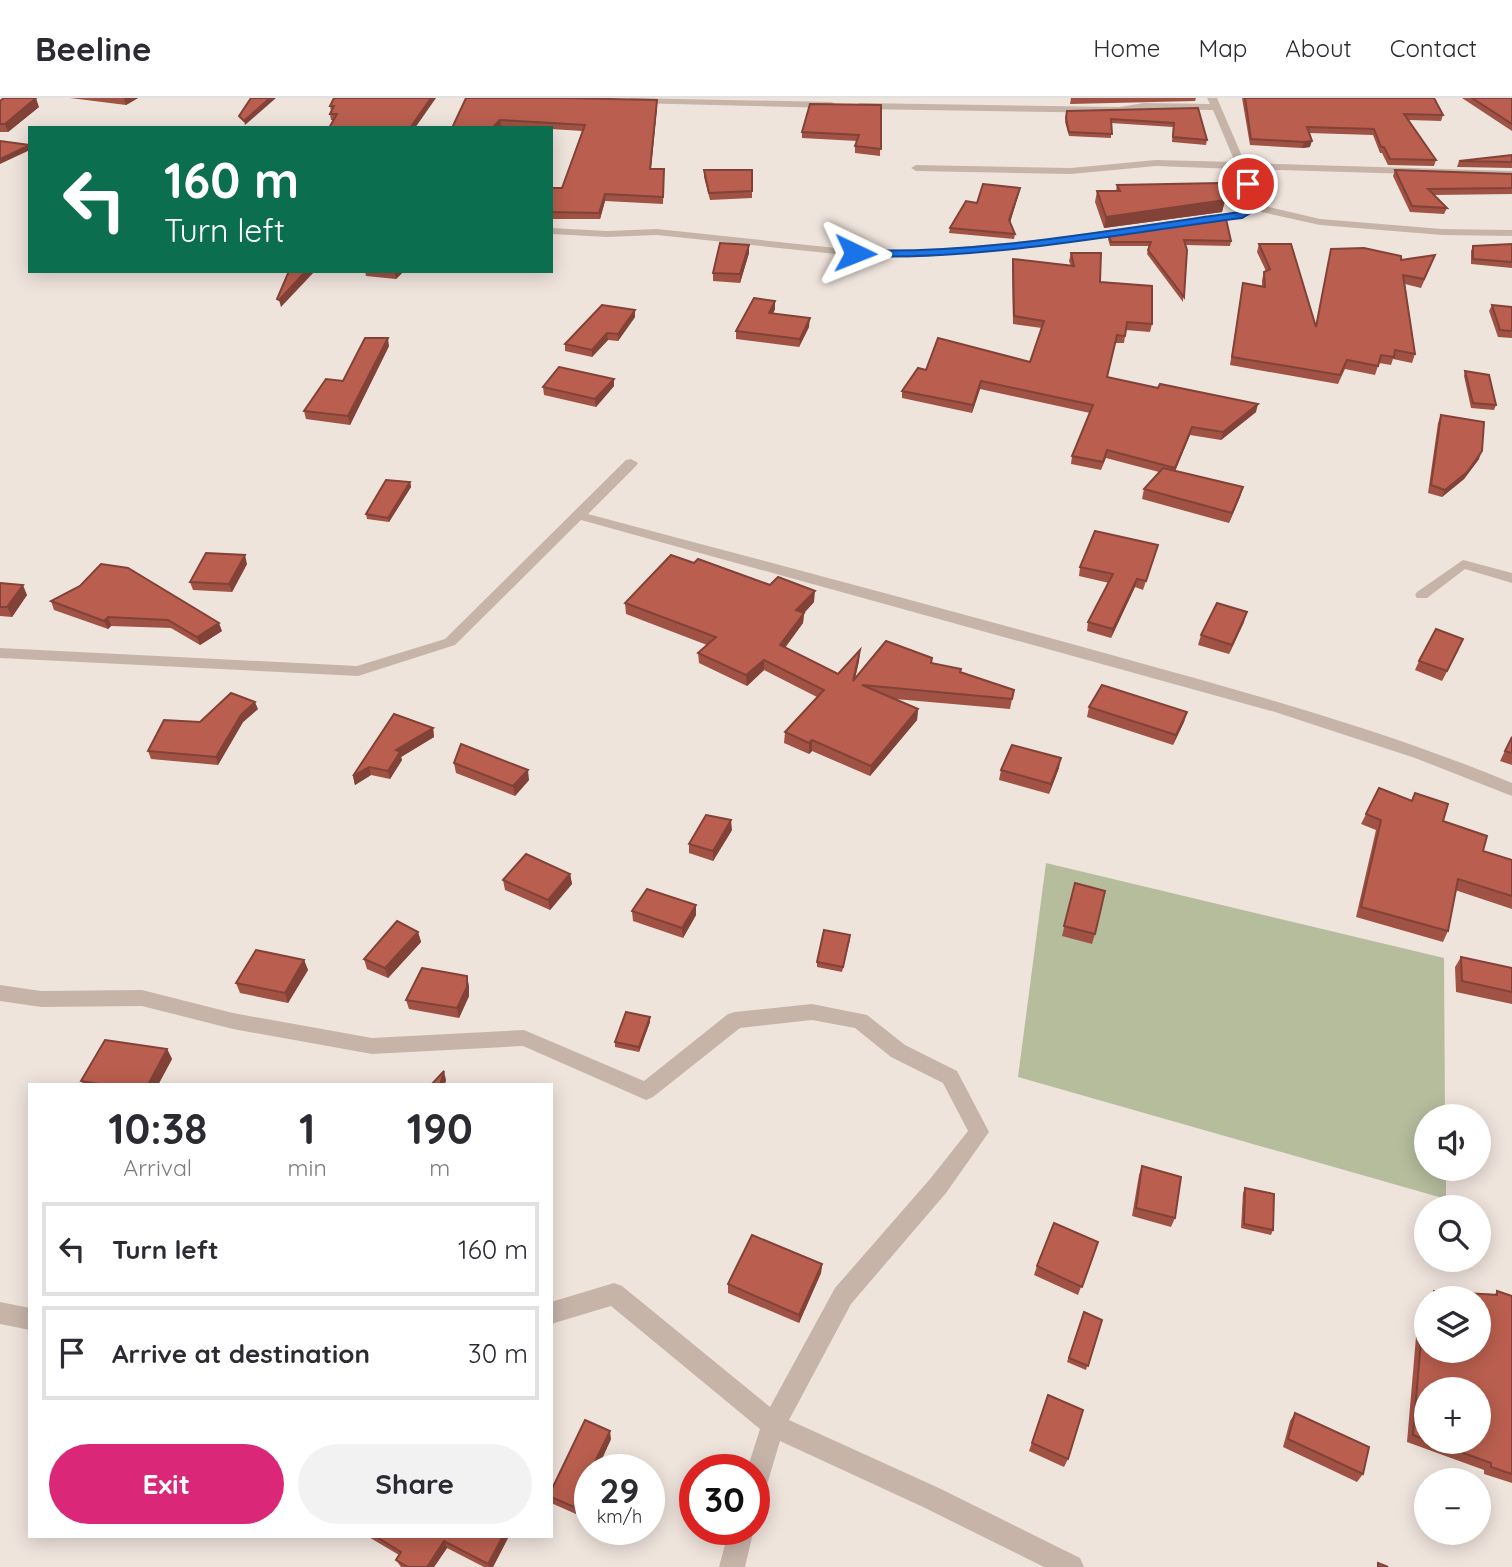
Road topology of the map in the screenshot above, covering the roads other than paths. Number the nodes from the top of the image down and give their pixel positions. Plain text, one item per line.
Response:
1 (618, 100) edge
2 (1215, 103) edge
3 (1241, 164) junction
4 (916, 168) dead end
5 (1512, 174) edge
6 (1255, 207) junction
7 (553, 231) edge
8 (1512, 233) edge
9 (631, 463) dead end
10 (577, 515) junction
11 (1512, 578) edge
12 (1422, 595) dead end
13 (0, 653) edge
14 (1512, 790) edge
15 (0, 993) edge
16 (553, 1311) edge
17 (0, 1313) edge
18 (28, 1319) edge
19 (773, 1425) junction
20 (764, 1454) edge
21 (739, 1545) edge
22 (732, 1567) edge
23 (1071, 1567) edge

1 - 2 street
2 - 3 street
3 - 4 street
3 - 5 street
3 - 6 street
6 - 7 street
6 - 8 street
9 - 10 street
10 - 13 street
10 - 14 street
11 - 12 street
15 - 19 street
16 - 19 street
17 - 18 street
19 - 20 street
19 - 23 street
21 - 22 street

